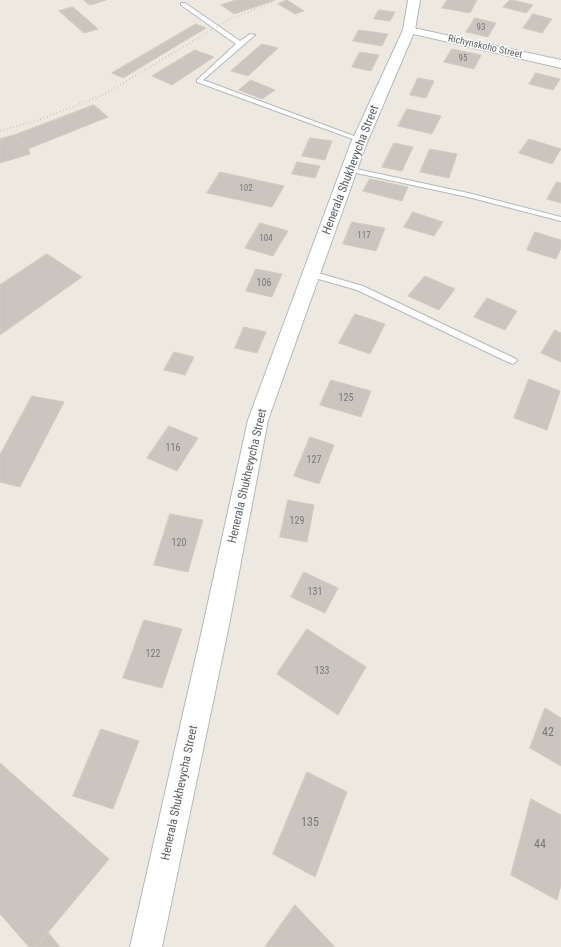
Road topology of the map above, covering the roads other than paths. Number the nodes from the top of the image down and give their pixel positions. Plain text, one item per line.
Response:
1 (414, 0) edge
2 (183, 4) dead end
3 (409, 30) junction
4 (252, 35) dead end
5 (240, 44) junction
6 (561, 64) edge
7 (360, 140) junction
8 (350, 169) junction
9 (561, 220) edge
10 (311, 274) junction
11 (513, 361) dead end
12 (146, 947) edge

1 - 3 street, Henerala Shukhevycha Street
2 - 5 lane
3 - 6 street, Richynskoho Street
3 - 7 street, Henerala Shukhevycha Street
4 - 5 lane
5 - 7 lane
7 - 8 street, Henerala Shukhevycha Street
8 - 9 lane
8 - 10 street, Henerala Shukhevycha Street
10 - 11 lane
10 - 12 street, Henerala Shukhevycha Street

